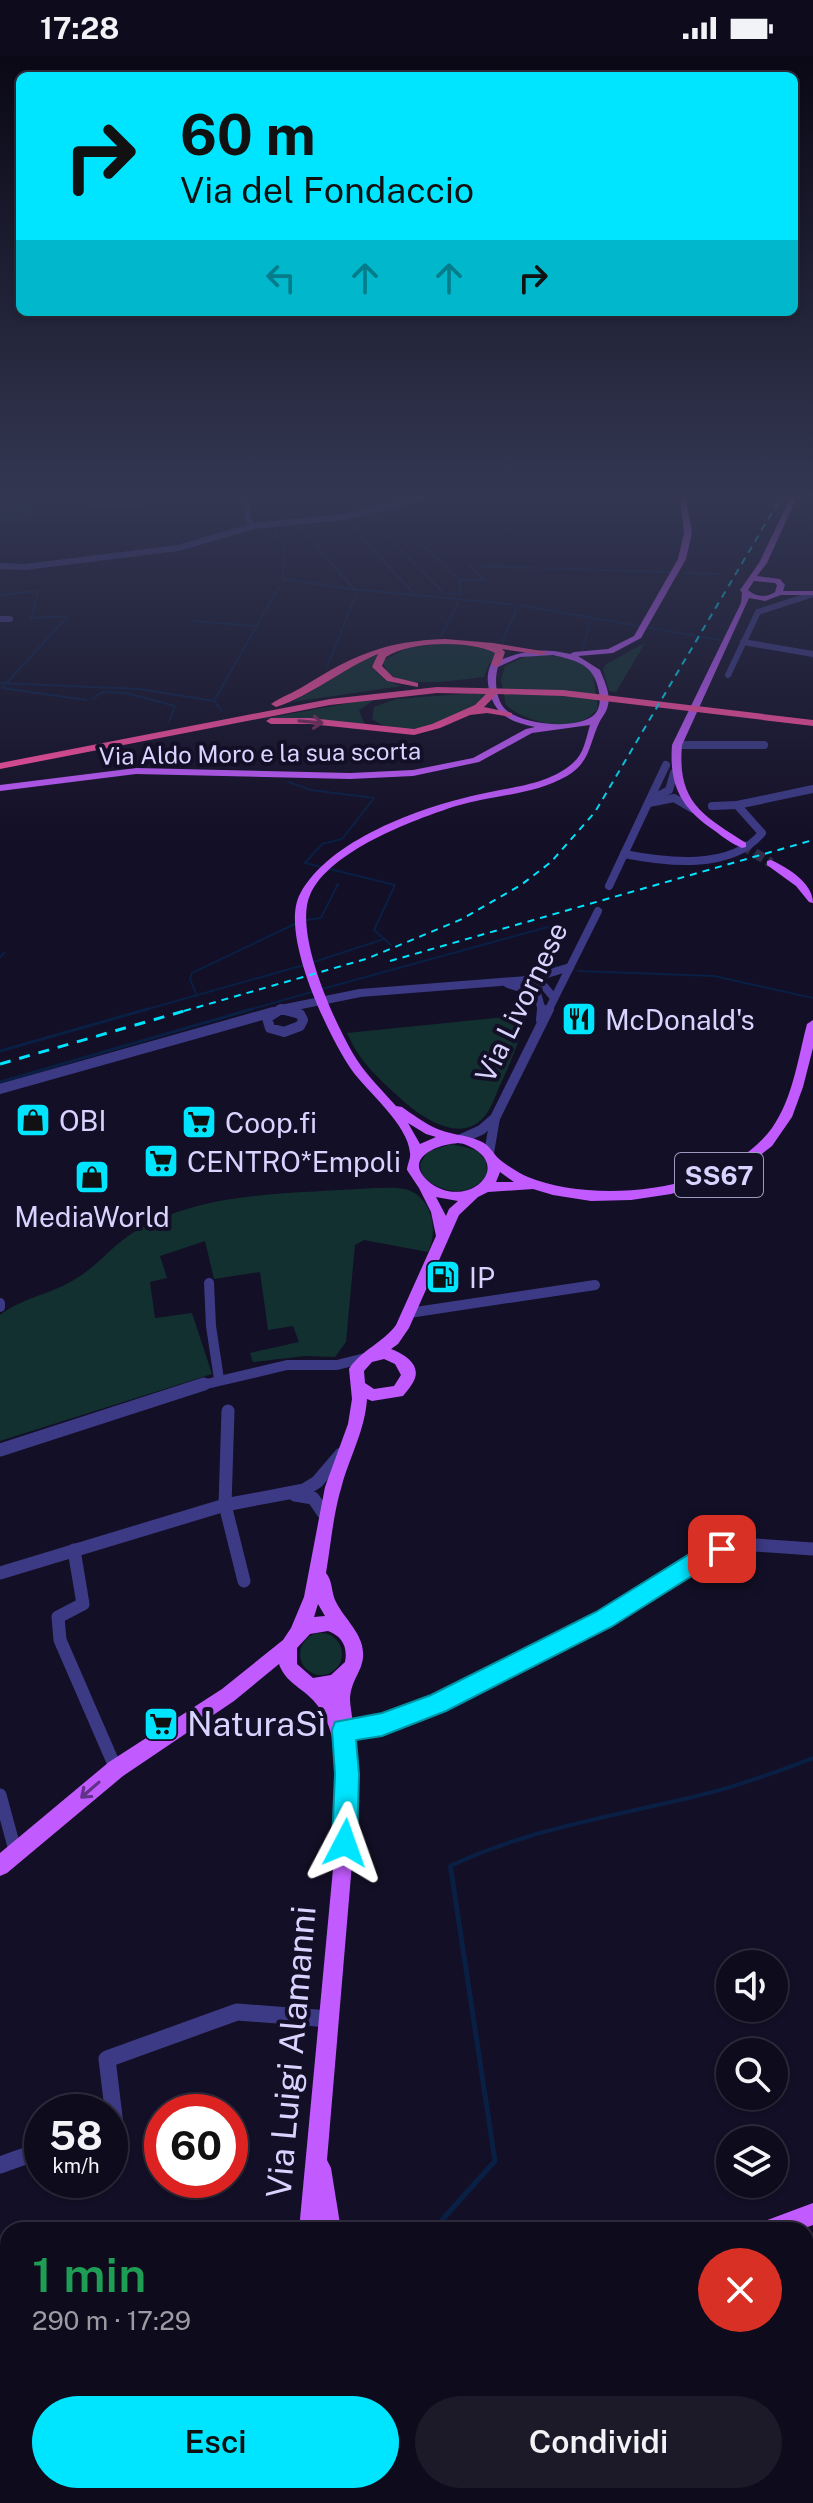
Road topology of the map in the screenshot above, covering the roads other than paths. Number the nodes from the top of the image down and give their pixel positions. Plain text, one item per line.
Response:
1 (652, 613) edge
2 (739, 613) edge
3 (758, 613) edge
4 (0, 619) edge
5 (10, 619) dead end
6 (478, 642) junction
7 (743, 642) junction
8 (404, 645) junction
9 (619, 649) junction
10 (548, 652) junction
11 (813, 654) edge
12 (496, 664) junction
13 (598, 673) junction
14 (728, 675) dead end
15 (486, 688) junction
16 (452, 690) junction
17 (462, 714) junction
18 (598, 716) junction
19 (511, 717) junction
20 (813, 721) edge
21 (207, 722) junction
22 (549, 727) junction
23 (178, 731) junction
24 (390, 731) junction
25 (514, 739) junction
26 (588, 745) junction
27 (677, 745) junction
28 (764, 745) dead end
29 (0, 764) edge
30 (671, 768) junction
31 (0, 788) edge
32 (813, 789) edge
33 (649, 803) junction
34 (737, 805) junction
35 (712, 806) dead end
36 (693, 809) junction
37 (742, 845) tunnel mouth
38 (624, 854) junction
39 (771, 863) tunnel mouth
40 (609, 886) dead end
41 (813, 900) edge
42 (598, 911) dead end
43 (570, 967) junction
44 (526, 978) junction
45 (496, 982) junction
46 (554, 998) junction
47 (315, 1000) junction
48 (277, 1011) junction
49 (303, 1020) junction
50 (233, 1023) junction
51 (813, 1024) edge
52 (540, 1026) junction
53 (274, 1030) junction
54 (0, 1089) edge
55 (382, 1098) junction
56 (495, 1118) junction
57 (458, 1139) junction
58 (417, 1154) junction
59 (491, 1157) junction
60 (423, 1186) junction
61 (535, 1186) junction
62 (482, 1189) junction
63 (443, 1236) junction
64 (209, 1283) dead end
65 (595, 1285) dead end
66 (409, 1313) junction
67 (402, 1328) junction
68 (366, 1357) junction
69 (405, 1364) junction
70 (314, 1365) junction
71 (219, 1379) junction
72 (357, 1384) junction
73 (391, 1395) junction
74 (228, 1411) dead end
75 (357, 1423) junction
76 (347, 1446) junction
77 (0, 1450) edge
78 (290, 1494) junction
79 (225, 1505) junction
80 (327, 1518) junction
81 (813, 1549) edge
82 (74, 1550) junction
83 (321, 1567) junction
84 (0, 1573) edge
85 (244, 1581) dead end
86 (344, 1630) junction
87 (293, 1639) junction
88 (345, 1675) junction
89 (313, 1686) junction
90 (343, 1737) junction
91 (116, 1769) junction
92 (0, 1795) edge
93 (16, 1854) junction
94 (0, 1866) edge
95 (330, 2019) junction
96 (110, 2094) edge
97 (24, 2156) edge
98 (0, 2165) edge
99 (813, 2214) edge
100 (314, 2222) edge
101 (792, 2222) edge

1 - 9 main road
2 - 27 main road
3 - 7 street
4 - 5 street
6 - 8 highway
6 - 10 highway
6 - 12 highway
7 - 11 street
7 - 14 street
8 - 15 highway
8 - 21 highway
9 - 10 main road
9 - 13 main road
10 - 12 main road
10 - 13 main road
12 - 15 main road
13 - 18 main road
15 - 16 highway
15 - 17 highway
15 - 19 main road
15 - 20 highway
15 - 20 highway
15 - 21 highway
16 - 23 highway
16 - 24 highway
17 - 19 highway
17 - 24 highway
18 - 22 main road
18 - 26 main road
19 - 22 main road
19 - 25 main road
21 - 29 highway
22 - 25 main road, Via Aldo Moro e la sua scorta
22 - 26 main road
23 -> 24 highway
23 - 29 highway
25 - 31 main road, Via Aldo Moro e la sua scorta
26 - 55 main road
27 - 28 street
27 - 30 main road
30 - 33 street
30 - 33 street
30 - 36 main road
32 - 34 street
33 - 36 street
33 - 38 street
34 - 35 street
34 - 38 street
36 - 37 main road
38 - 40 street
39 - 41 main road
42 - 43 street, Via Livornese
43 - 44 street
43 - 46 street, Via Livornese
44 - 45 street
44 - 46 street
45 - 47 street
45 - 52 street
46 - 52 street, Via Livornese
47 - 48 street
47 - 49 street
48 - 49 street
48 - 50 street
48 - 53 street
49 - 53 street
50 - 53 street
50 - 54 street
51 - 61 main road, SS67
52 - 56 street, Via Livornese
55 - 57 main road
55 - 58 main road
56 - 57 street, Via Livornese
56 - 59 street, Via Livornese
57 - 58 main road, Via Livornese
57 - 59 main road, SS67
58 - 60 main road
59 - 61 main road, SS67
59 - 62 main road, Via Livornese
60 - 62 main road, SS67
60 - 63 main road
61 - 62 main road, SS67
62 - 63 main road, Via Livornese
63 - 66 main road, Via Livornese
64 - 71 street
65 - 66 street
66 - 67 main road, Via Livornese
67 - 68 main road, Via Livornese
67 - 69 main road, Via Livornese
68 - 69 main road
68 - 70 street
68 - 72 main road, Via Livornese
69 - 73 main road, Via Livornese
70 - 71 street
70 - 72 street
71 - 77 street
72 - 73 main road
72 - 75 main road, Via Livornese
73 - 75 main road, Via Livornese
74 - 79 street
75 - 76 main road, Via Livornese
76 - 78 street
76 - 80 main road, Via Livornese
78 - 79 street
78 - 80 street
79 - 82 street
79 - 85 street
80 - 83 main road, Via Livornese
81 - 90 street
82 - 84 street
82 - 91 street
83 - 86 main road, Via Livornese
83 - 87 main road, Via Livornese
86 - 87 main road, Via Livornese
86 - 88 main road, Via Livornese
87 - 89 main road
87 - 91 main road, Via Livornese
88 - 89 main road
88 - 90 main road, Via Luigi Alamanni
89 - 90 main road, Via Luigi Alamanni
90 - 95 main road, Via Luigi Alamanni
91 -> 93 main road, Via Livornese
92 - 93 street
93 - 94 main road, Via Livornese
95 - 96 street
95 - 100 main road, Via Luigi Alamanni
97 - 98 street
99 - 101 main road

